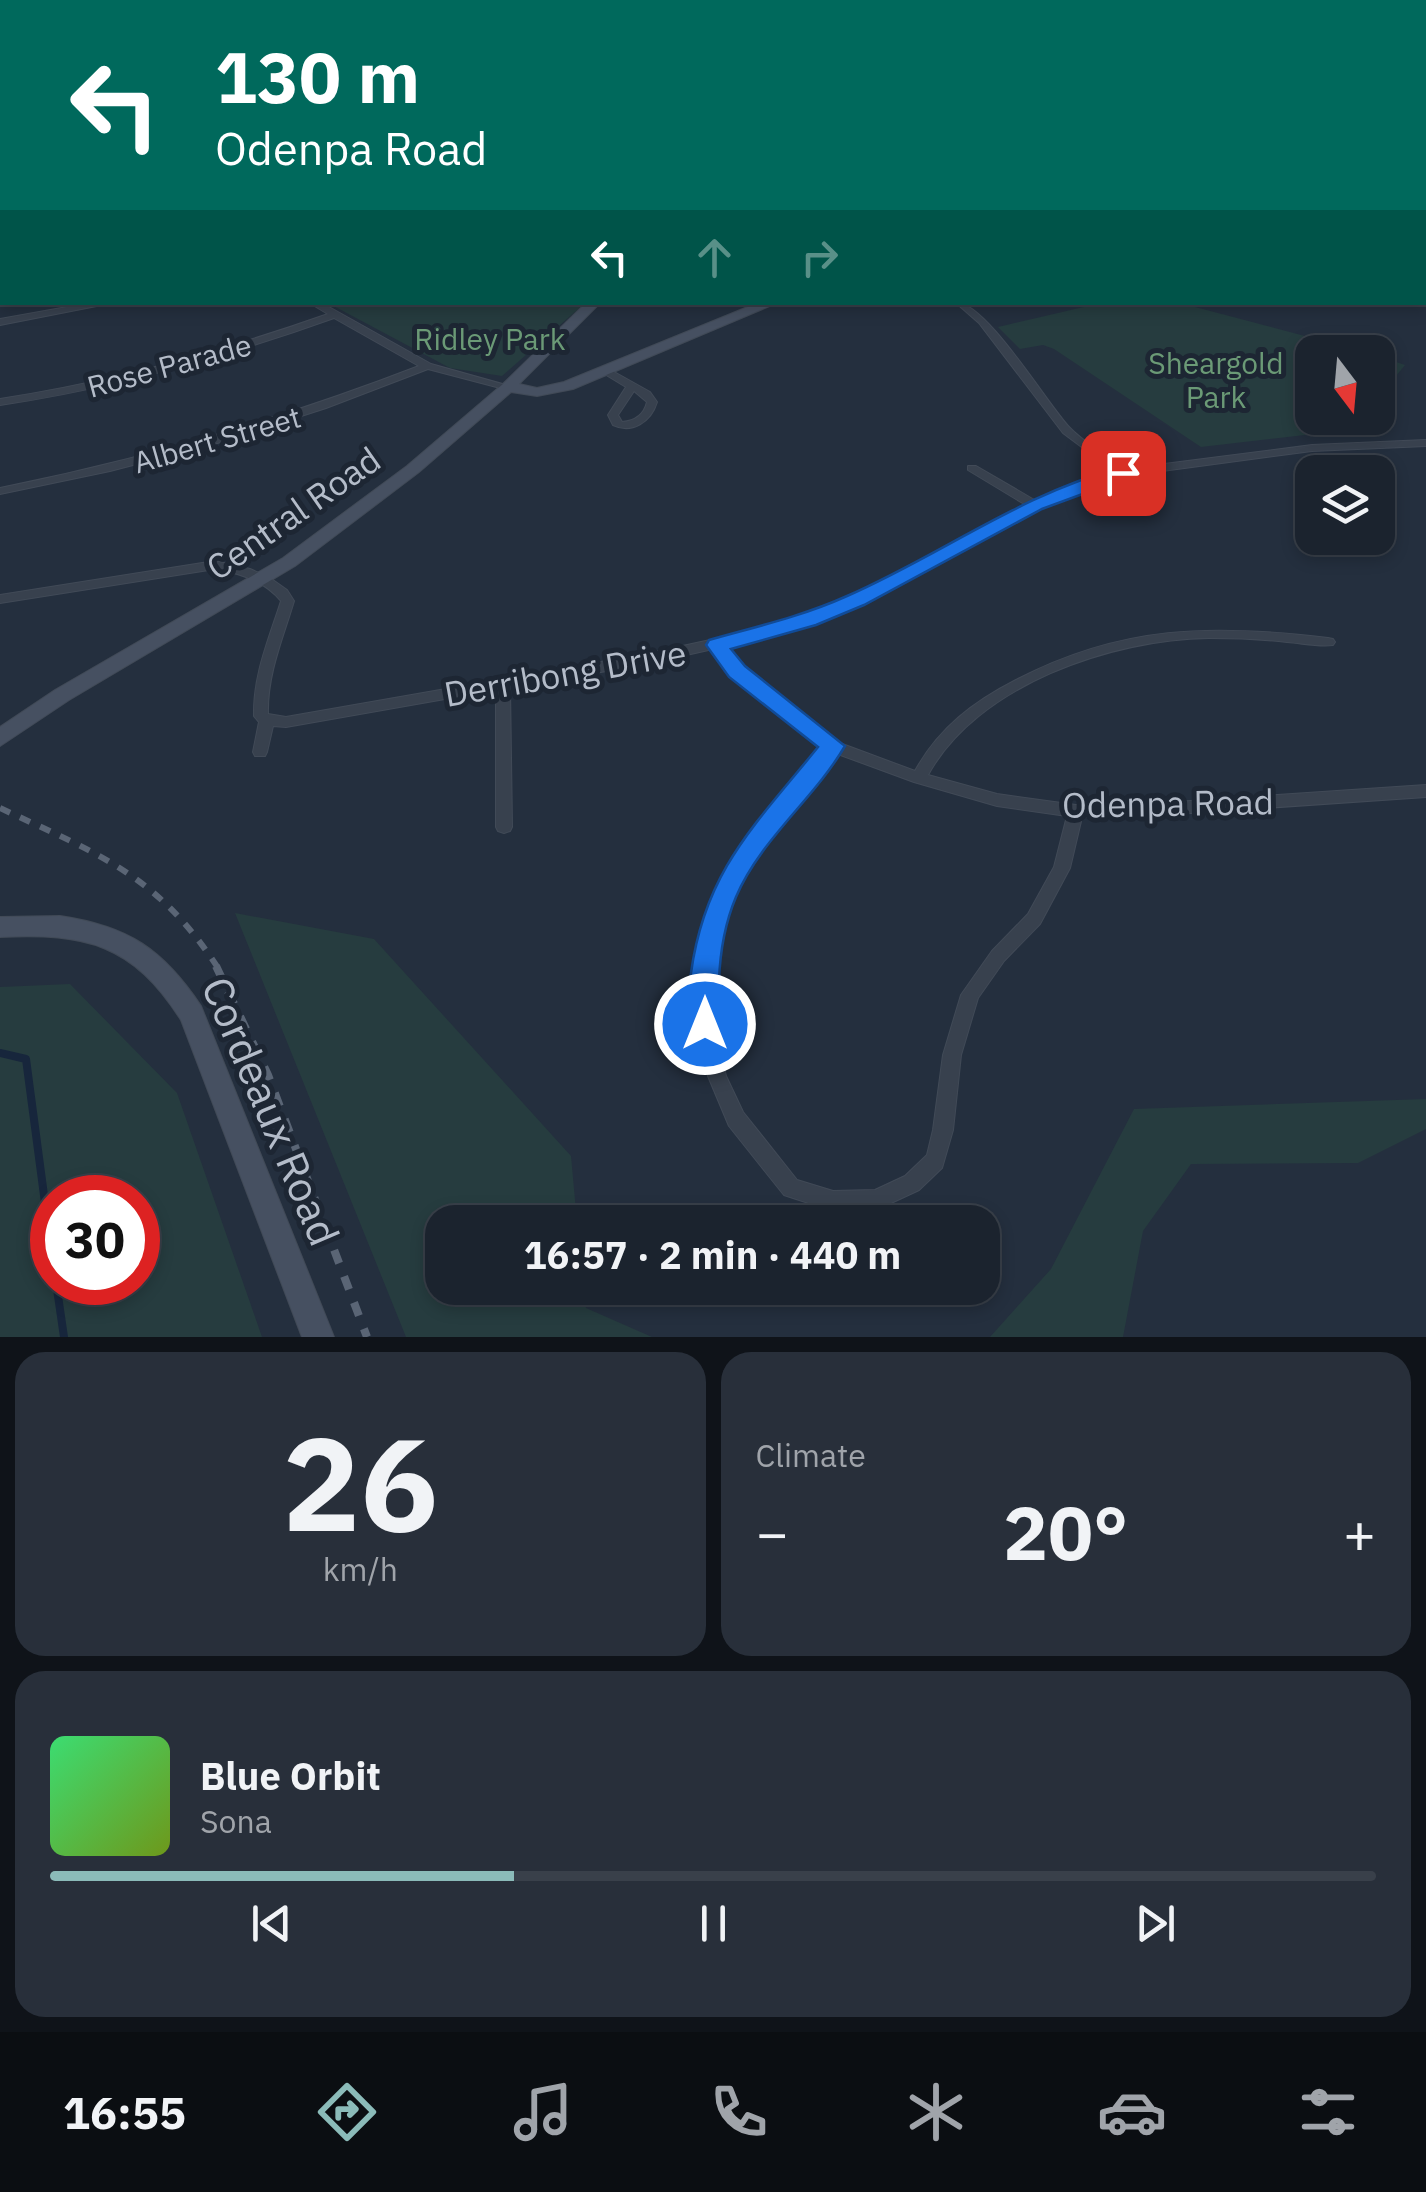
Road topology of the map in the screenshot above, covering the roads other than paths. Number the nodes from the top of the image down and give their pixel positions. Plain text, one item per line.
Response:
1 (95, 305) edge
2 (317, 305) edge
3 (592, 305) edge
4 (766, 305) edge
5 (963, 305) edge
6 (334, 315) junction
7 (0, 322) edge
8 (427, 366) junction
9 (607, 371) junction
10 (632, 386) dead end
11 (508, 387) junction
12 (0, 402) edge
13 (1426, 442) edge
14 (972, 468) dead end
15 (1123, 473) junction
16 (0, 491) edge
17 (1035, 504) junction
18 (262, 580) junction
19 (0, 599) edge
20 (1328, 642) dead end
21 (717, 645) junction
22 (503, 684) junction
23 (267, 720) junction
24 (0, 738) edge
25 (832, 746) junction
26 (260, 752) dead end
27 (919, 778) junction
28 (1426, 792) edge
29 (1076, 811) junction
30 (504, 826) dead end
31 (0, 927) edge
32 (318, 1337) edge

1 - 7 street
2 - 6 street
3 - 11 main road, Central Road
4 - 9 main road
5 - 15 street
6 - 8 street
6 - 12 street, Rose Parade
8 - 11 street
8 - 16 street, Albert Street
9 - 10 street
9 - 11 main road
11 - 18 main road, Central Road
13 - 15 street, Derribong Drive
14 - 17 street
15 - 17 street, Derribong Drive
17 - 21 street, Derribong Drive
18 - 19 street
18 - 23 street
18 - 24 main road, Central Road
20 - 27 street
21 - 22 street, Derribong Drive
21 - 25 street, Odenpa Road
22 - 23 street, Derribong Drive
22 - 30 street
23 - 26 street
25 - 27 street, Odenpa Road
25 - 29 street
27 - 29 street, Odenpa Road
28 - 29 street, Odenpa Road
31 - 32 main road, Cordeaux Road

